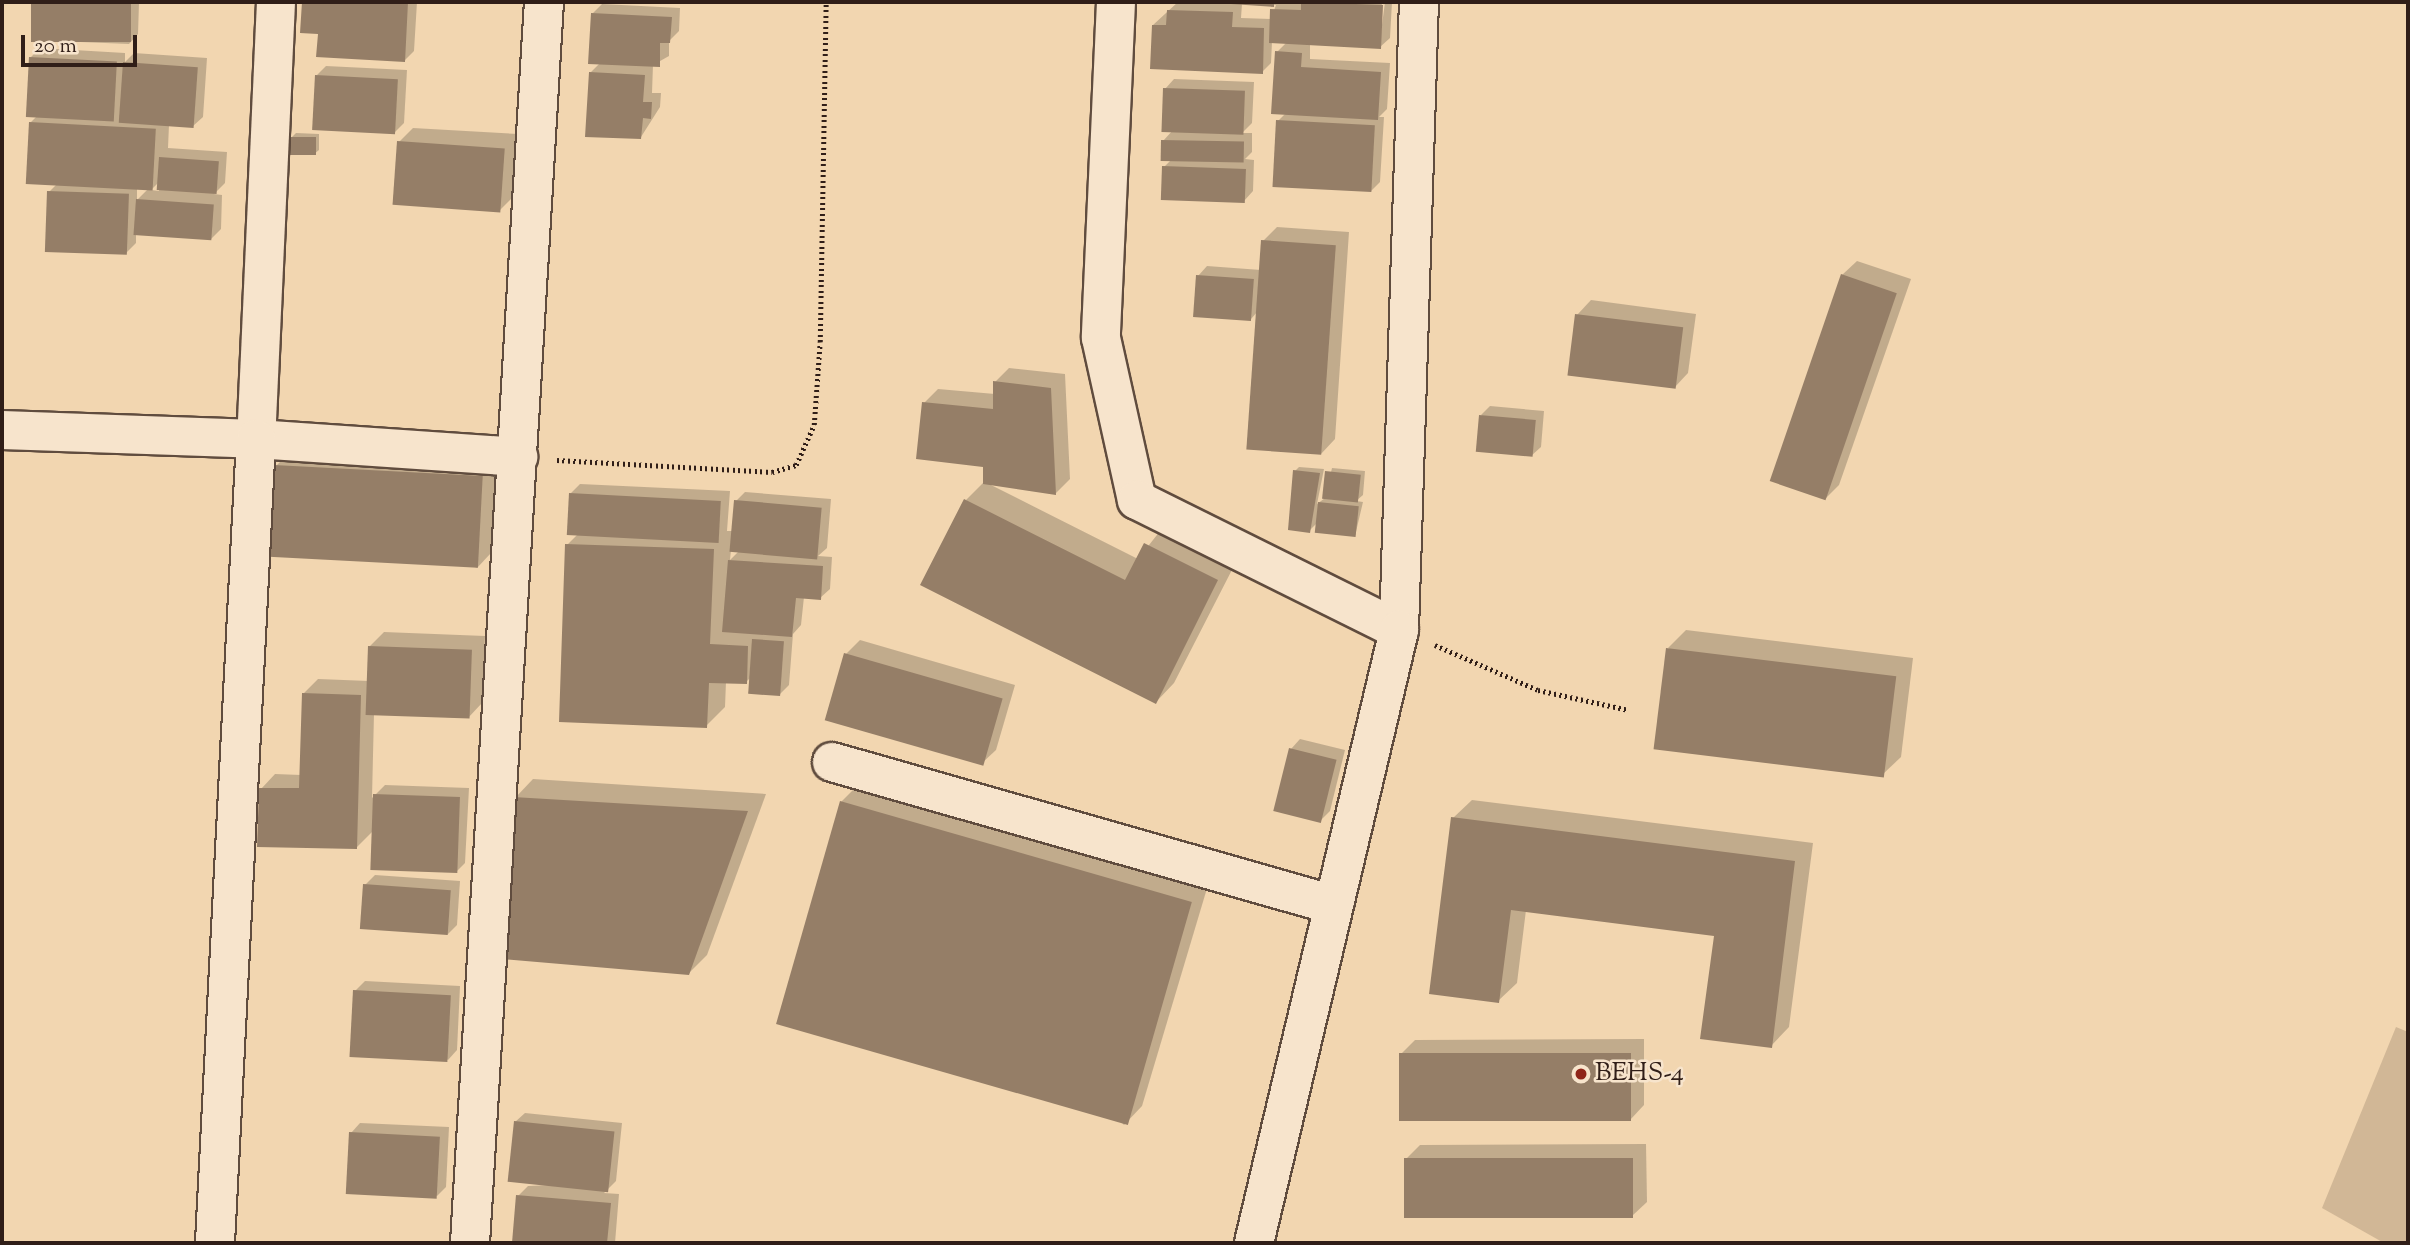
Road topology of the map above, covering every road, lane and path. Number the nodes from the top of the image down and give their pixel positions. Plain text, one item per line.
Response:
1 (276, 2) edge
2 (544, 2) edge
3 (826, 2) edge
4 (1116, 2) edge
5 (1419, 2) edge
6 (2, 430) edge
7 (256, 439) junction
8 (517, 457) junction
9 (1399, 630) junction
10 (1629, 710) dead end
11 (832, 762) dead end
12 (1334, 905) junction
13 (215, 1243) edge
14 (470, 1243) edge
15 (1254, 1243) edge

1 - 7 street
2 - 8 street
3 - 8 path
4 - 9 street
5 - 9 street
6 - 7 street
7 - 8 street
7 - 13 street
8 - 14 street
9 - 10 path
9 - 12 street
11 - 12 street
12 - 15 street

